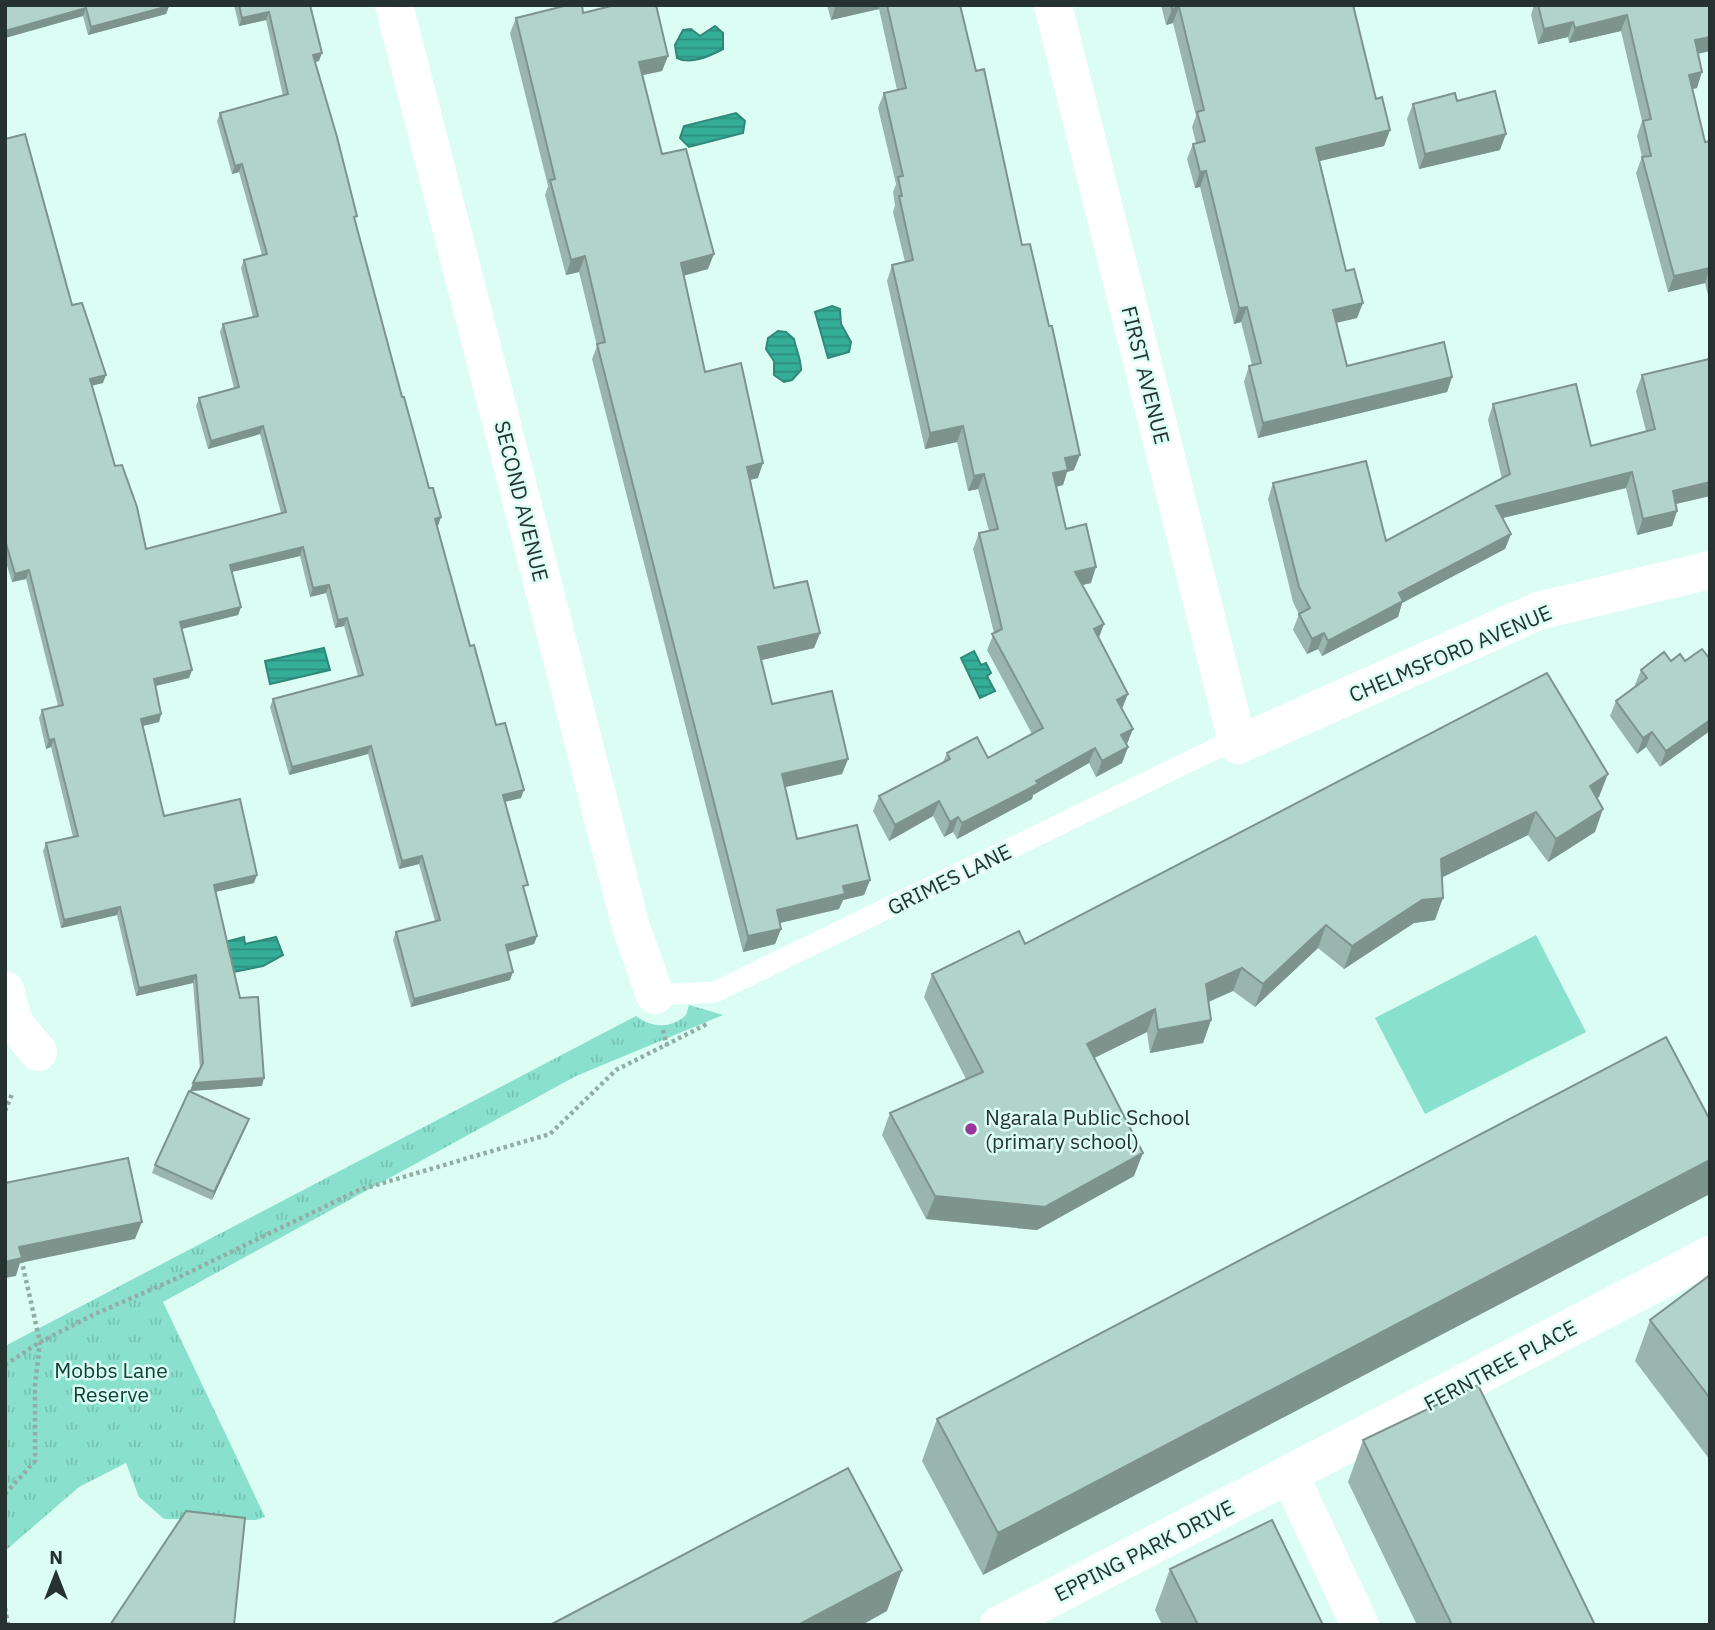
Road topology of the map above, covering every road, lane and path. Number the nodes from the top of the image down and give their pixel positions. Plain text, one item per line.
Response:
1 (394, 5) edge
2 (1052, 5) edge
3 (1710, 570) edge
4 (1238, 746) junction
5 (5, 990) edge
6 (655, 995) joint
7 (712, 1021) dead end
8 (38, 1052) dead end
9 (12, 1094) dead end
10 (5, 1111) edge
11 (20, 1255) edge
12 (1710, 1255) edge
13 (40, 1342) junction
14 (5, 1365) edge
15 (1290, 1476) junction
16 (5, 1494) edge
17 (5, 1608) edge
18 (8, 1625) edge
19 (999, 1625) edge
20 (1360, 1625) edge

1 - 6 street, SECOND AVENUE
2 - 4 street, FIRST AVENUE
3 - 4 street, CHELMSFORD AVENUE
4 - 6 lane, GRIMES LANE
5 - 8 street
7 - 13 path
9 - 10 path
11 - 13 path
12 - 15 street, FERNTREE PLACE
13 - 14 path
13 - 16 path
15 - 19 street, EPPING PARK DRIVE
15 - 20 street
17 - 18 path

